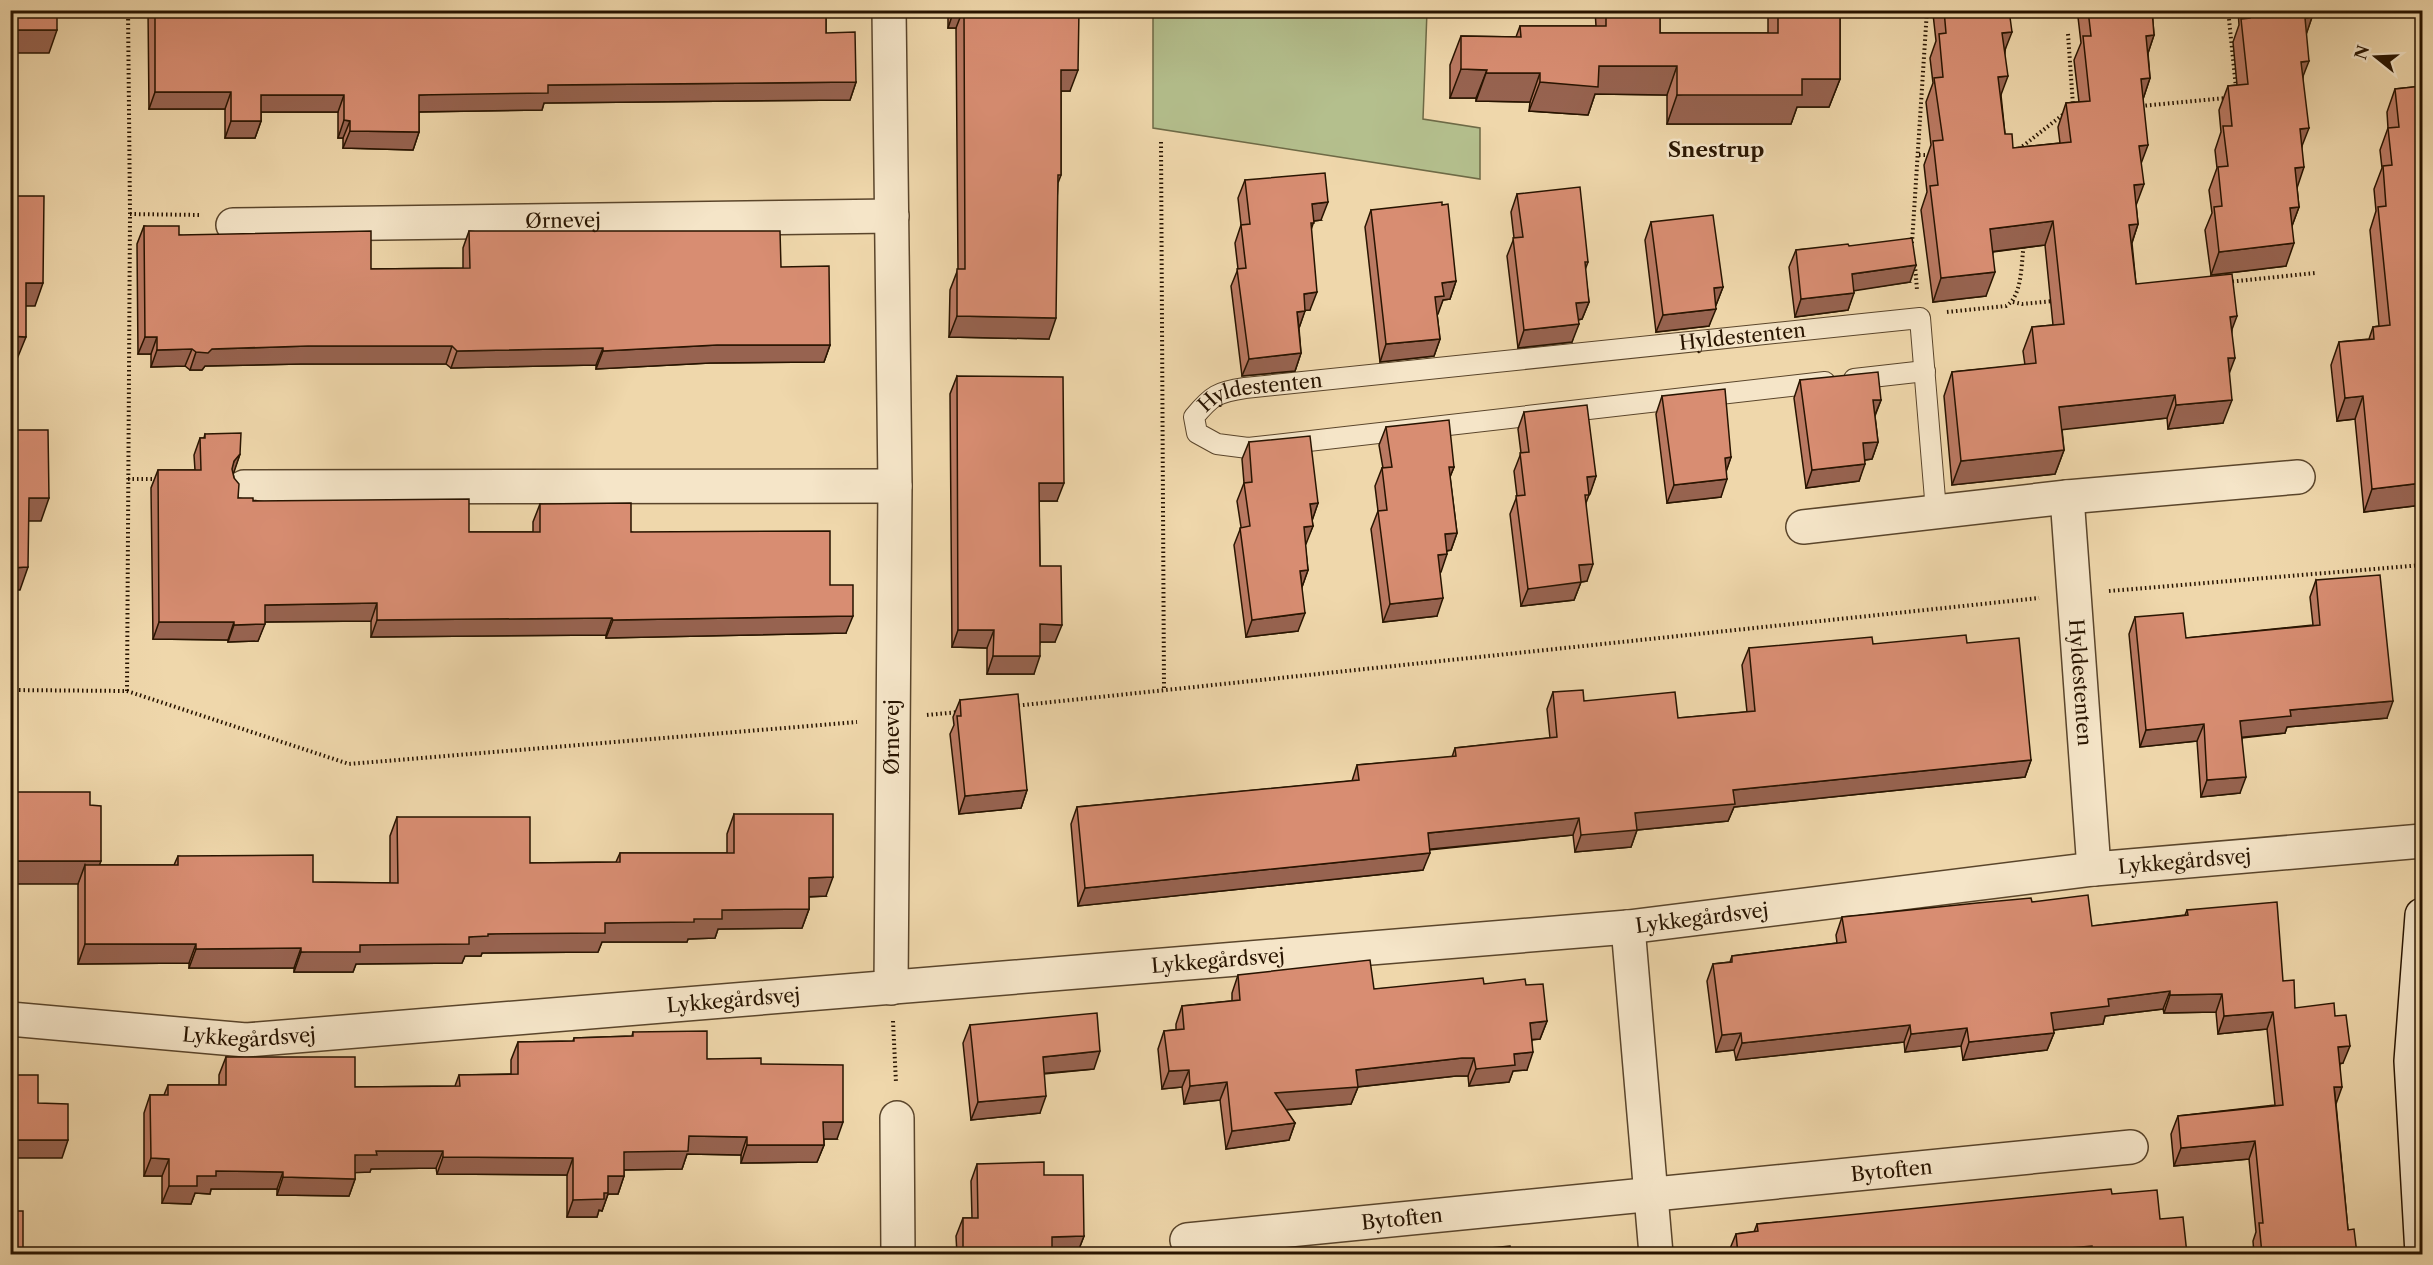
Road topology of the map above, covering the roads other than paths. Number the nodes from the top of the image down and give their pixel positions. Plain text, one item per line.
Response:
1 (889, 10) edge
2 (892, 216) junction
3 (233, 225) road end
4 (1925, 371) junction
5 (2298, 477) dead end
6 (896, 486) junction
7 (244, 487) dead end
8 (2067, 497) junction
9 (1936, 511) junction
10 (1803, 526) dead end
11 (2422, 841) edge
12 (2094, 868) junction
13 (2422, 915) edge
14 (1628, 927) junction
15 (891, 988) junction
16 (10, 1019) edge
17 (897, 1118) road end
18 (2131, 1148) dead end
19 (1651, 1194) junction
20 (1187, 1240) dead end
21 (897, 1254) edge
22 (1656, 1254) edge
23 (2422, 1254) edge

1 - 2 street, Ørnevej
2 - 3 street, Ørnevej
2 - 6 street, Ørnevej
4 - 4 lane, Hyldestenten
4 - 9 lane
5 - 8 street
6 - 7 street
6 - 15 street, Ørnevej
8 - 9 street
8 - 12 street, Hyldestenten
9 - 10 street
11 - 12 street, Lykkegårdsvej
12 - 14 street, Lykkegårdsvej
13 - 23 street
14 - 15 street, Lykkegårdsvej
14 - 19 street
15 - 16 street, Lykkegårdsvej
17 - 21 street
18 - 19 street, Bytoften
19 - 20 street, Bytoften
19 - 22 street

